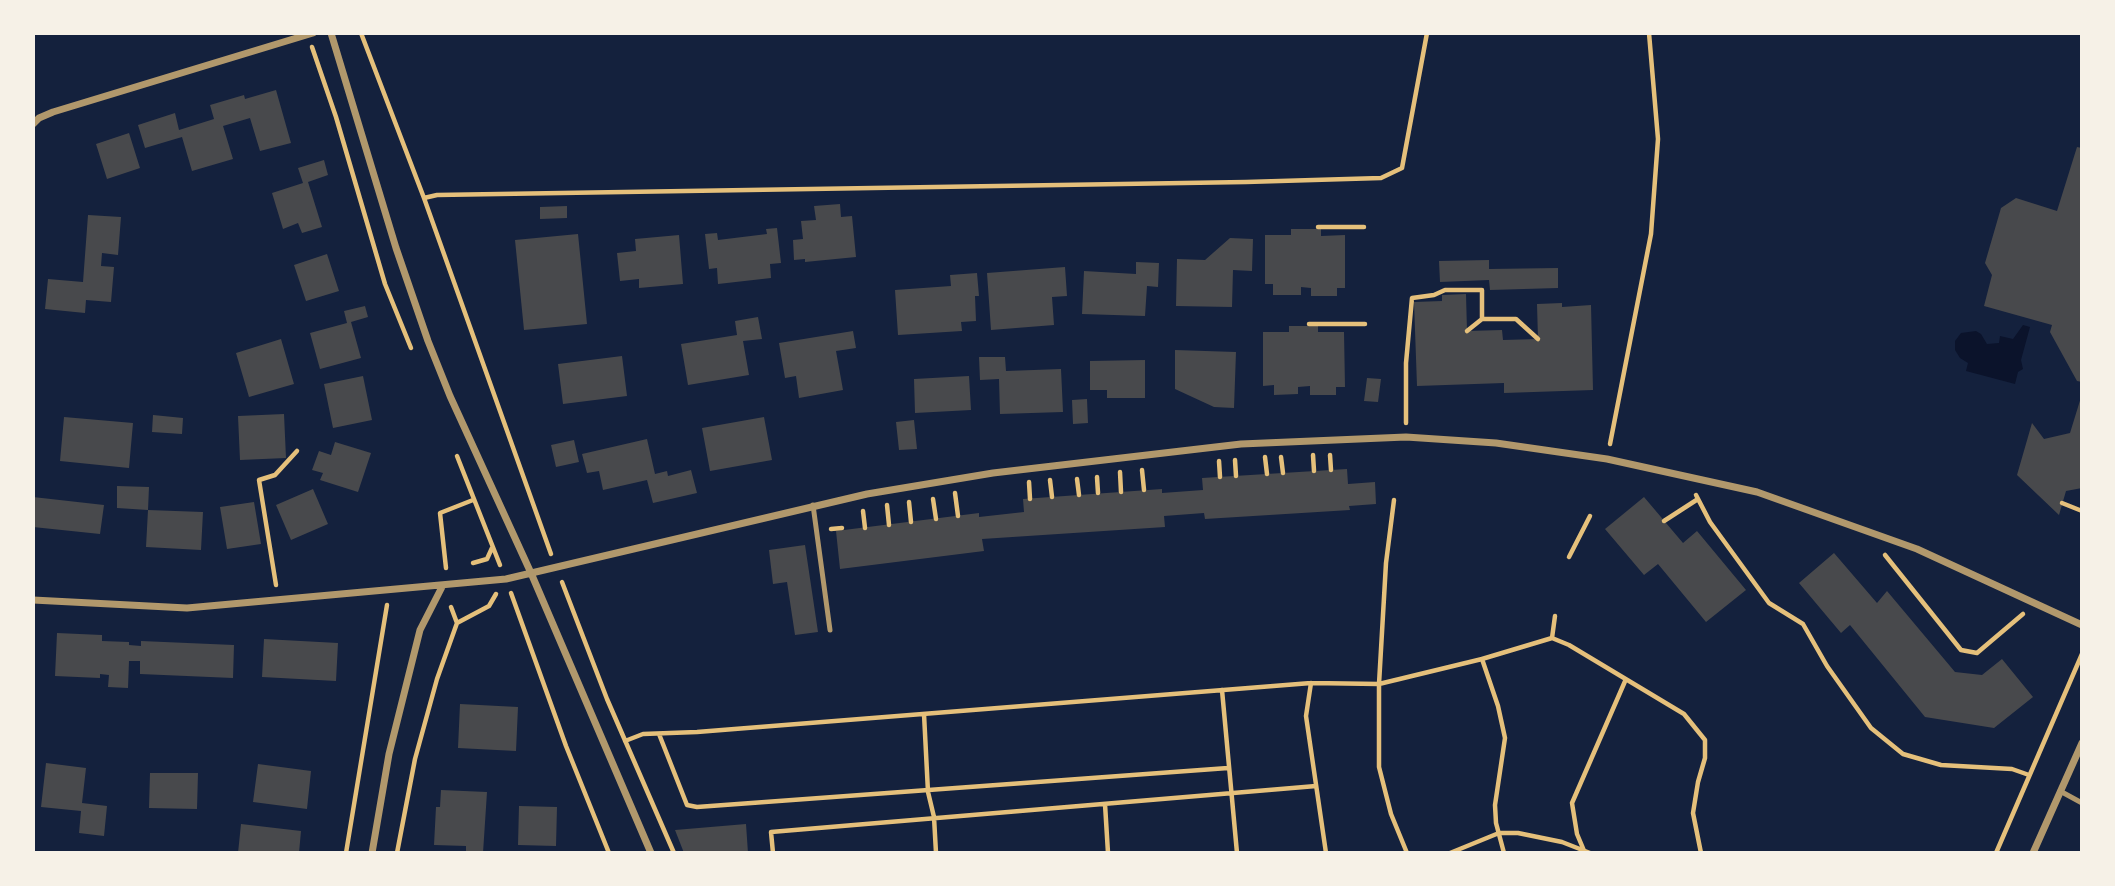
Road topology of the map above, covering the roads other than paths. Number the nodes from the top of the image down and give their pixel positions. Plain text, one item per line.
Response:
1 (313, 33) edge
2 (331, 33) edge
3 (33, 124) edge
4 (813, 505) junction
5 (531, 573) junction
6 (443, 585) junction
7 (33, 600) edge
8 (2082, 625) edge
9 (830, 630) dead end
10 (2082, 743) edge
11 (2060, 791) junction
12 (2082, 803) edge
13 (372, 853) edge
14 (651, 853) edge
15 (2034, 853) edge

1 - 3 street
2 - 5 street
4 - 5 street
4 - 8 street
4 - 9 lane
5 - 6 street
5 - 14 street
6 - 7 street
6 - 13 street
10 - 11 street
11 - 12 lane
11 - 15 street

